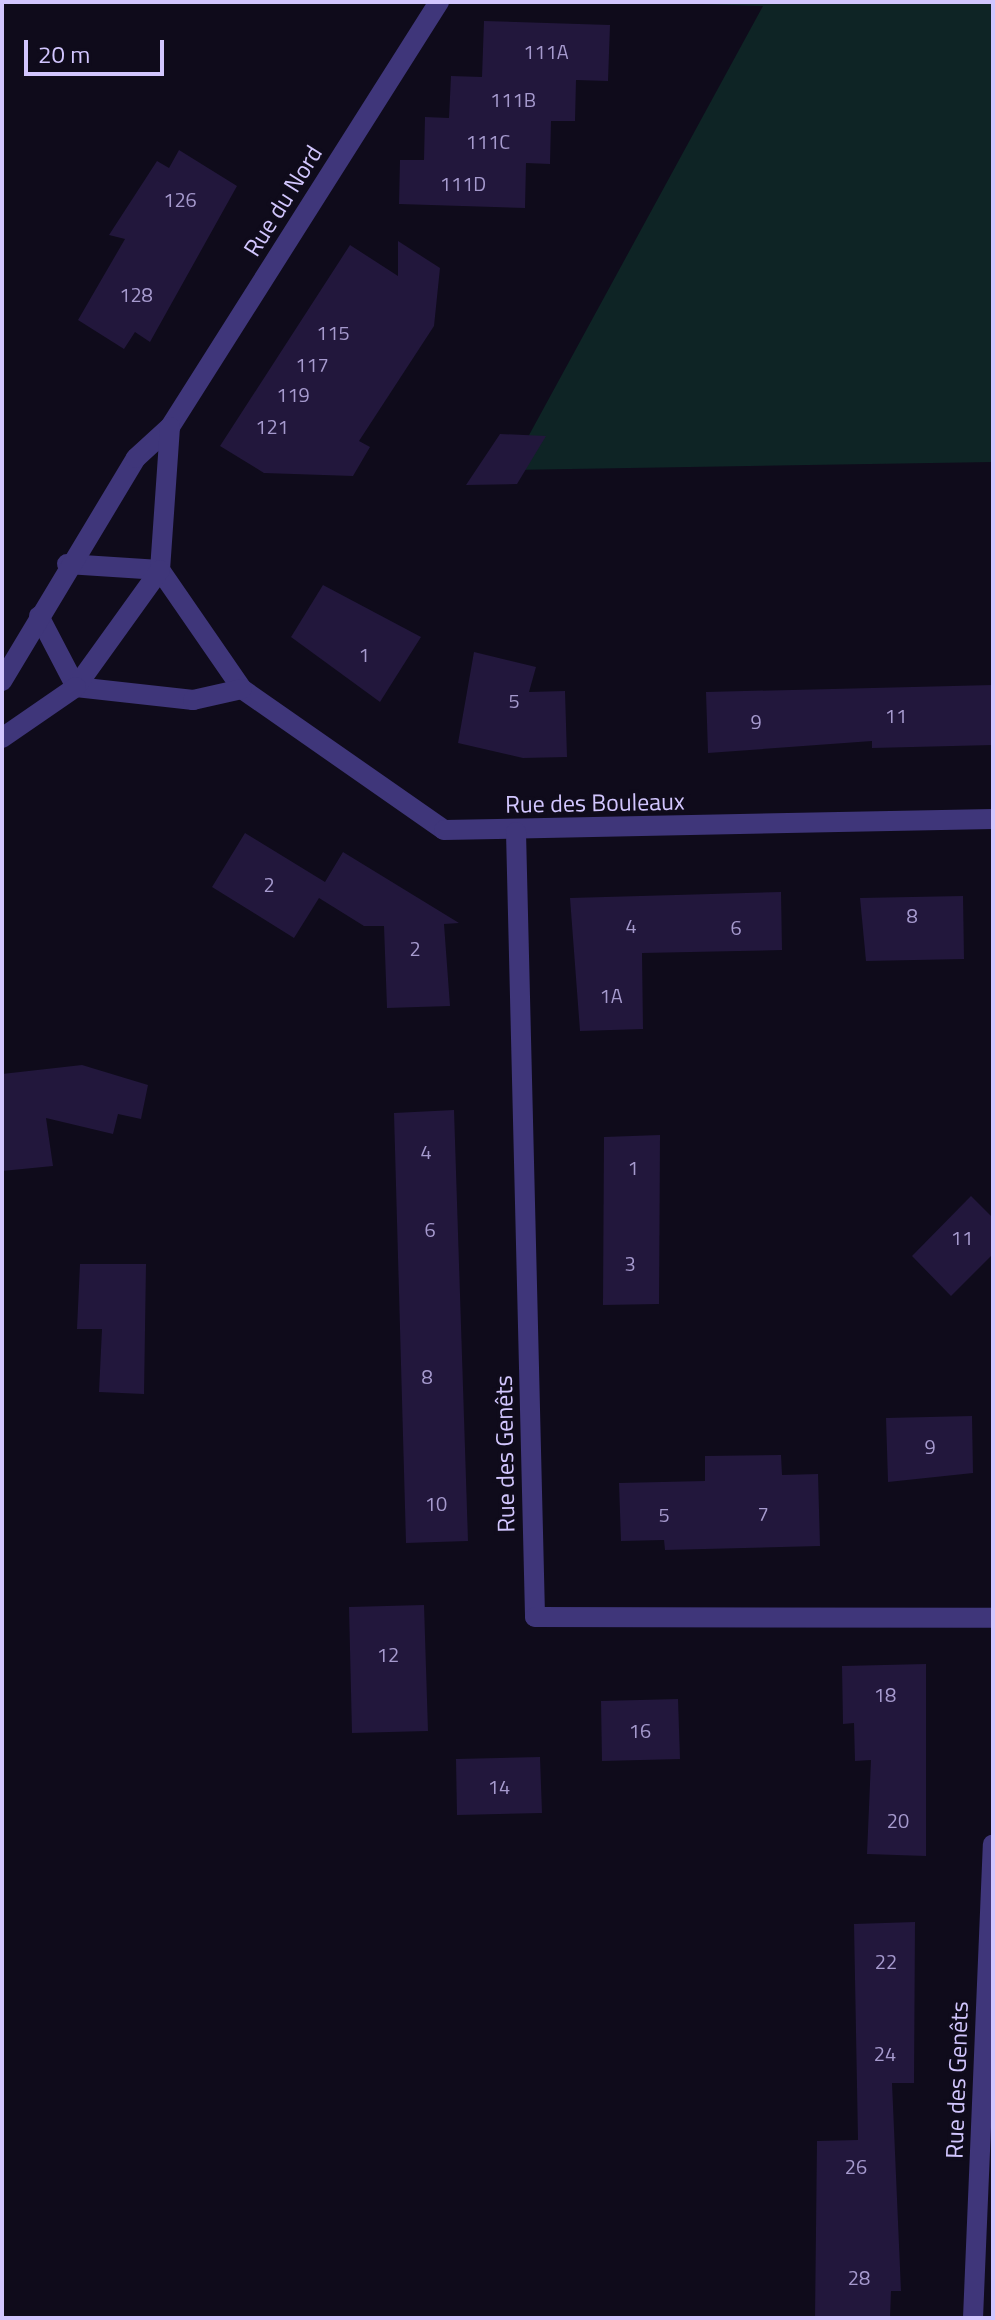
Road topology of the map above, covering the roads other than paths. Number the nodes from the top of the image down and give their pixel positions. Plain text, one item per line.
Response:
1 (439, 2) edge
2 (170, 427) junction
3 (67, 564) junction
4 (160, 570) junction
5 (39, 616) junction
6 (2, 681) edge
7 (76, 687) junction
8 (242, 689) junction
9 (2, 738) edge
10 (993, 819) edge
11 (516, 832) junction
12 (993, 1618) edge
13 (993, 1844) edge
14 (973, 2318) edge

1 - 2 street, Rue du Nord
2 - 3 street, Rue du Nord
2 - 4 street, Rue du Nord
3 - 4 street
3 - 5 street, Rue du Nord
4 - 7 street
4 - 8 street, Rue des Bouleaux
5 - 6 street, Rue du Nord
5 - 7 street
7 - 8 street
7 - 9 street
8 - 11 street, Rue des Bouleaux
10 - 11 street, Rue des Bouleaux
11 - 12 street, Rue des Genêts
13 - 14 street, Rue des Genêts

